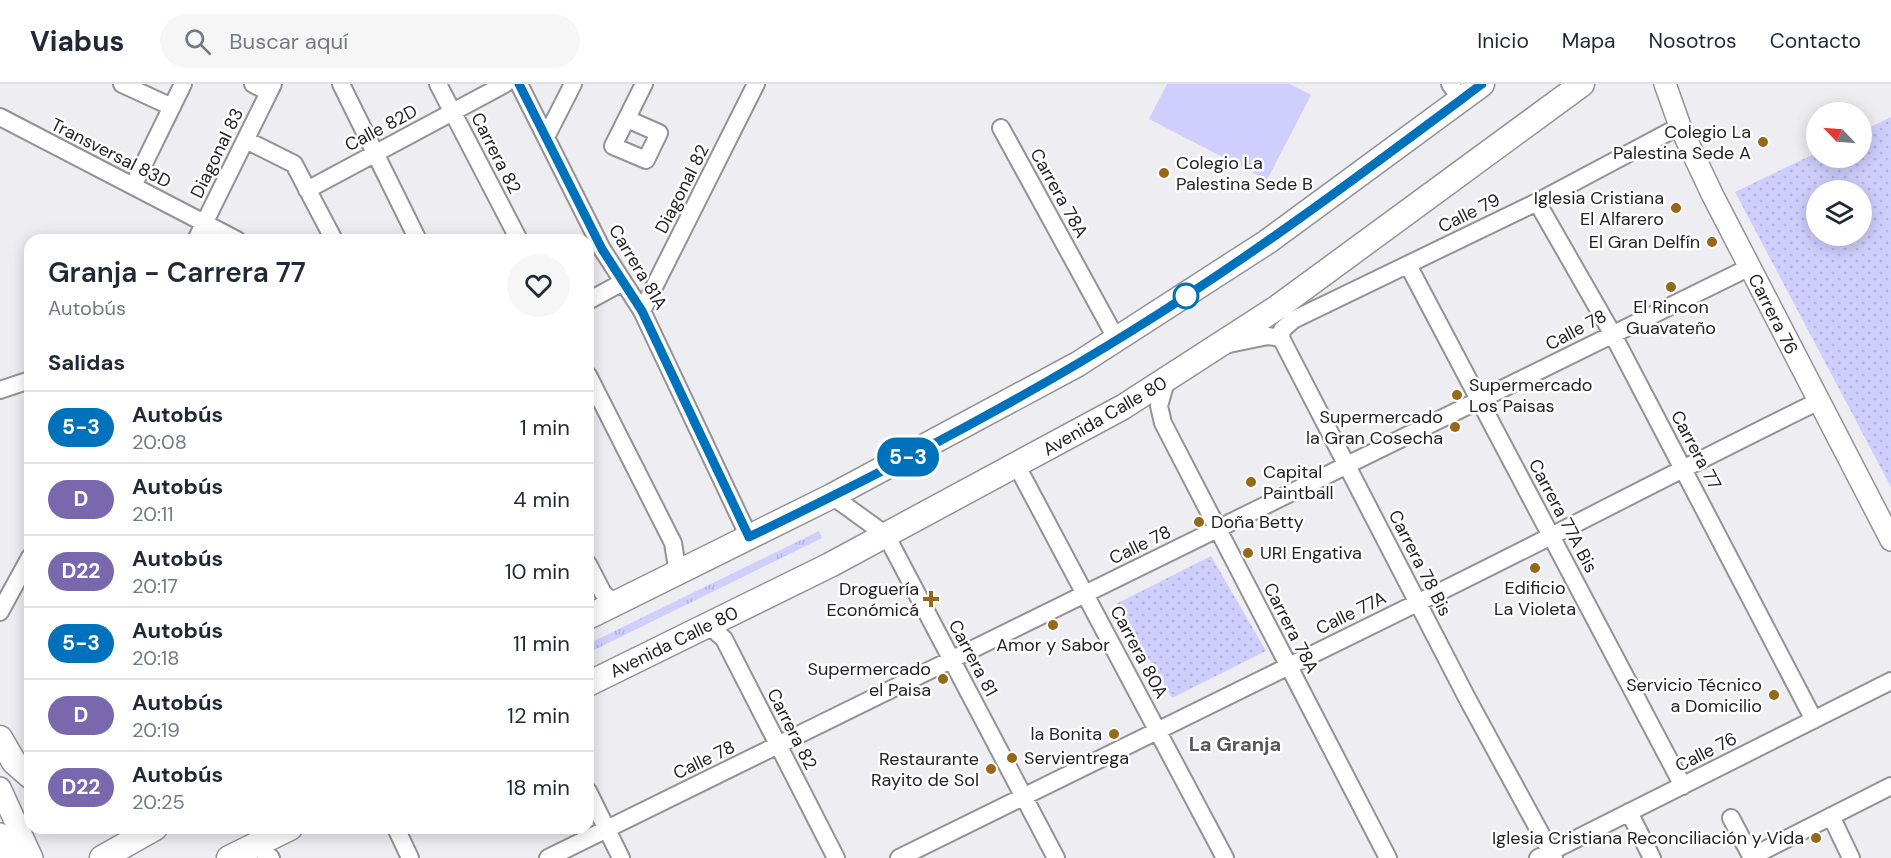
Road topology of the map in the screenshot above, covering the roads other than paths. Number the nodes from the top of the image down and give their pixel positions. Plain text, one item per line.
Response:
1 (122, 84) edge
2 (183, 84) edge
3 (253, 84) edge
4 (341, 84) edge
5 (438, 84) edge
6 (506, 84) edge
7 (519, 84) edge
8 (573, 84) edge
9 (644, 84) edge
10 (756, 84) edge
11 (1582, 84) edge
12 (1665, 84) edge
13 (271, 88) edge
14 (1465, 89) edge
15 (172, 107) junction
16 (453, 112) junction
17 (0, 117) edge
18 (627, 119) junction
19 (1680, 126) junction
20 (1001, 128) dead end
21 (546, 137) junction
22 (246, 140) junction
23 (376, 152) junction
24 (133, 186) junction
25 (307, 190) junction
26 (1537, 202) junction
27 (205, 223) junction
28 (199, 234) edge
29 (226, 234) edge
30 (331, 234) edge
31 (415, 234) edge
32 (516, 234) edge
33 (1408, 265) junction
34 (1750, 267) junction
35 (623, 282) junction
36 (594, 298) edge
37 (642, 311) junction
38 (1612, 333) junction
39 (1281, 338) junction
40 (1117, 340) junction
41 (1223, 345) junction
42 (1166, 381) junction
43 (24, 382) edge
44 (594, 387) edge
45 (0, 390) edge
46 (1479, 399) junction
47 (1819, 401) junction
48 (1346, 464) junction
49 (1017, 466) junction
50 (1683, 469) junction
51 (832, 496) junction
52 (1219, 528) junction
53 (1551, 534) junction
54 (886, 535) junction
55 (749, 537) junction
56 (1891, 540) edge
57 (24, 568) edge
58 (678, 573) junction
59 (594, 576) edge
60 (1086, 594) junction
61 (1418, 602) junction
62 (615, 604) junction
63 (0, 612) edge
64 (594, 614) edge
65 (704, 628) junction
66 (952, 660) junction
67 (1288, 664) junction
68 (594, 681) edge
69 (1891, 681) edge
70 (1814, 720) junction
71 (1159, 731) junction
72 (0, 738) edge
73 (778, 745) junction
74 (24, 771) edge
75 (1683, 786) junction
76 (1891, 786) edge
77 (0, 788) edge
78 (1025, 796) junction
79 (594, 803) edge
80 (1629, 812) junction
81 (1831, 816) junction
82 (1731, 818) dead end
83 (607, 829) junction
84 (0, 834) edge
85 (144, 834) edge
86 (283, 834) edge
87 (399, 834) edge
88 (263, 852) edge
89 (1547, 856) edge
90 (1751, 857) edge
91 (10, 858) edge
92 (32, 858) edge
93 (102, 858) edge
94 (229, 858) edge
95 (410, 858) edge
96 (548, 858) edge
97 (621, 858) edge
98 (836, 858) edge
99 (899, 858) edge
100 (1056, 858) edge
101 (1225, 858) edge
102 (1389, 858) edge
103 (1652, 858) edge
104 (1851, 858) edge

1 - 15 street
2 - 15 street
3 - 13 street
4 - 23 street
5 - 16 street, Carrera 82
6 - 16 street, Calle 82D
7 - 21 street, Carrera 81A
8 - 21 street
9 - 18 street
10 - 37 street, Diagonal 82
11 - 41 highway, Avenida Calle 80
12 - 19 main road, Carrera 76
13 - 22 street, Diagonal 83
14 - 40 highway
15 - 24 street
16 - 23 street, Calle 82D
16 - 32 street, Carrera 82
17 - 24 street, Transversal 83D
18 - 18 street
19 - 26 street, Calle 79
19 - 34 main road, Carrera 76
20 - 40 street, Carrera 78A
21 - 35 street, Carrera 81A
22 - 25 street
22 - 27 street, Diagonal 83
23 - 25 street, Calle 82D
23 - 31 street
24 - 27 street, Transversal 83D
25 - 30 street
26 - 33 street, Calle 79
26 - 38 street, Carrera 77
27 - 28 street, Diagonal 83
27 - 29 street, Transversal 83D
33 - 39 street, Calle 79
33 - 46 street, Carrera 77A Bis
34 - 38 street, Calle 78
34 - 47 main road, Carrera 76
35 - 36 street
35 - 37 street, Carrera 81A
37 - 55 street, Carrera 81A
38 - 46 street, Calle 78
38 - 50 street, Carrera 77
39 - 41 street
39 - 48 street, Carrera 78 Bis
40 - 51 highway
41 - 42 highway, Avenida Calle 80
42 - 49 highway, Avenida Calle 80
42 - 52 street, Carrera 78A
43 - 45 street
44 - 58 street
46 - 48 street, Calle 78
46 - 53 street, Carrera 77A Bis
47 - 50 street, Calle 77A
47 - 56 main road, Carrera 76
48 - 52 street, Calle 78
48 - 61 street, Carrera 78 Bis
49 - 54 highway, Avenida Calle 80
49 - 60 street, Carrera 80A
50 - 53 street, Calle 77A
50 - 70 street, Carrera 77
51 - 54 street, Carrera 81
51 - 55 highway
52 - 60 street, Calle 78
52 - 67 street, Carrera 78A
53 - 61 street, Calle 77A
53 - 75 street, Carrera 77A Bis
54 - 65 highway, Avenida Calle 80
54 - 66 street, Carrera 81
55 - 58 highway
57 - 63 street
58 - 62 highway
59 - 62 street
60 - 66 street, Calle 78
60 - 71 street, Carrera 80A
61 - 67 street, Calle 77A
61 - 89 street, Carrera 78 Bis
62 - 64 highway
65 - 68 highway, Avenida Calle 80
65 - 73 street, Carrera 82
66 - 73 street, Calle 78
66 - 78 street, Carrera 81
67 - 71 street, Calle 77A
67 - 102 street, Carrera 78A
69 - 70 street, Calle 76
70 - 75 street, Calle 76
71 - 78 street, Calle 77A
71 - 101 street, Carrera 80A
72 - 74 highway
73 - 83 street, Calle 78
73 - 98 street, Carrera 82
75 - 80 street, Calle 76
76 - 81 street
77 - 92 main road
78 - 99 street, Calle 77A
78 - 100 street, Carrera 81
79 - 83 street
80 - 89 street, Calle 76
80 - 103 street
81 - 90 street
81 - 104 street
82 - 90 street
83 - 96 street, Calle 78
83 - 97 street
84 - 91 main road
85 - 93 highway
86 - 88 highway
87 - 95 street
88 - 94 highway

